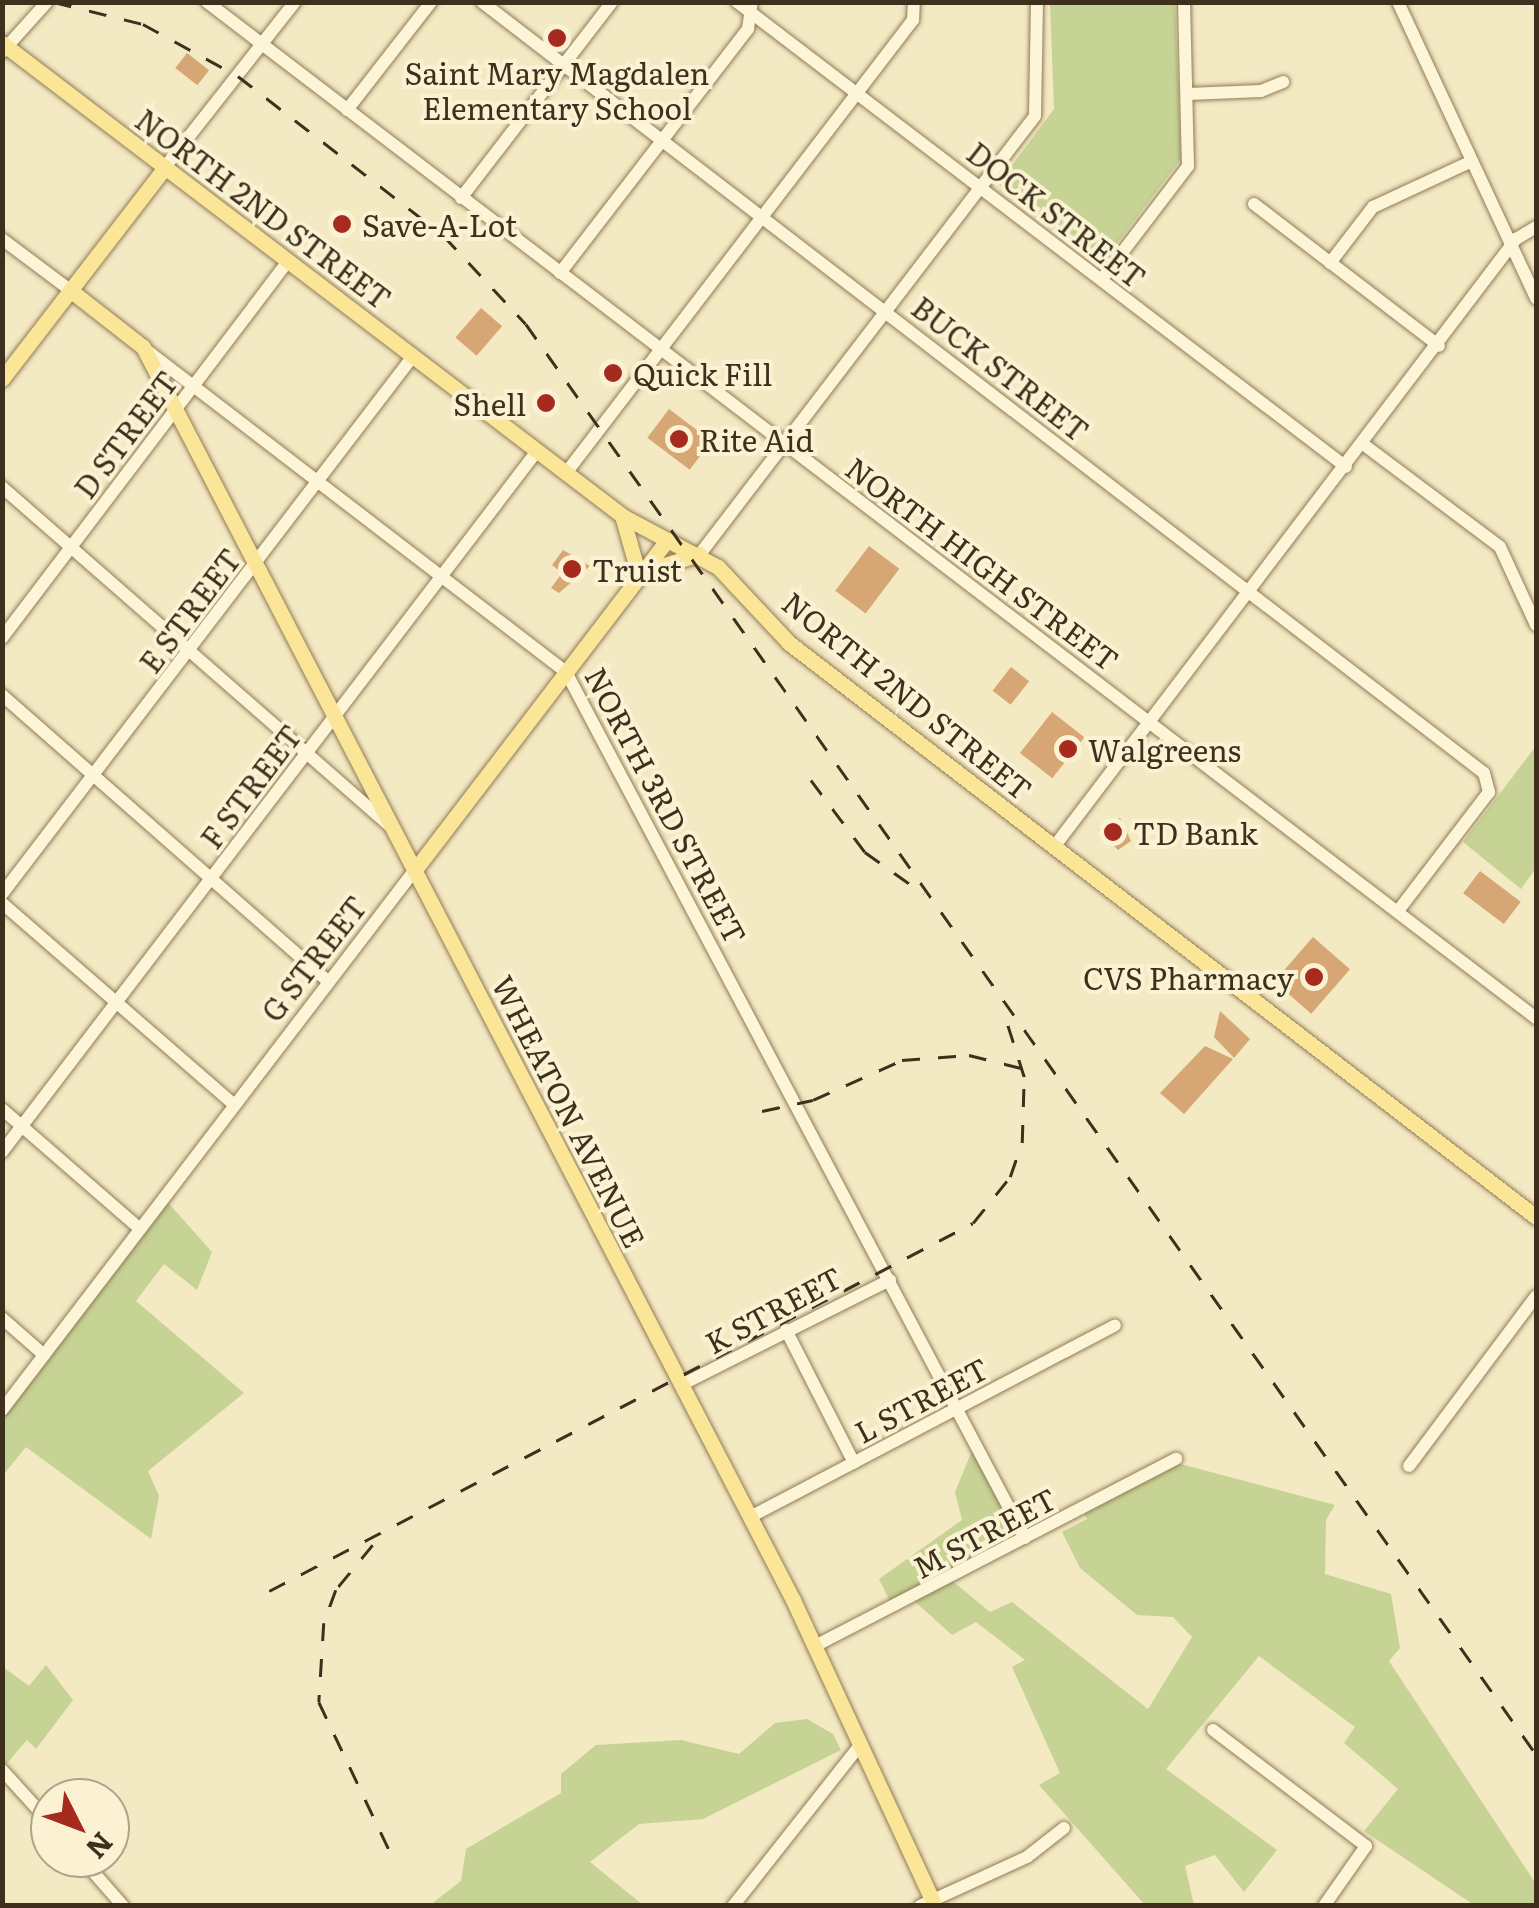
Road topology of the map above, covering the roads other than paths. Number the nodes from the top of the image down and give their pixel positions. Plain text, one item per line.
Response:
1 (46, 2) edge
2 (207, 2) edge
3 (295, 2) edge
4 (431, 2) edge
5 (482, 2) edge
6 (612, 2) edge
7 (737, 2) edge
8 (914, 2) edge
9 (1037, 2) edge
10 (1184, 2) edge
11 (1401, 4) edge
12 (753, 9) edge
13 (262, 44) junction
14 (4, 47) edge
15 (564, 65) junction
16 (1283, 82) dead end
17 (858, 92) junction
18 (1188, 94) junction
19 (348, 110) junction
20 (662, 140) junction
21 (1472, 161) junction
22 (165, 167) junction
23 (980, 186) junction
24 (461, 198) junction
25 (1254, 204) dead end
26 (763, 217) junction
27 (1536, 227) edge
28 (2, 238) edge
29 (1512, 246) junction
30 (288, 261) junction
31 (1330, 263) junction
32 (560, 273) junction
33 (1102, 279) junction
34 (70, 290) junction
35 (1536, 298) edge
36 (885, 310) junction
37 (1439, 346) junction
38 (143, 347) junction
39 (660, 350) junction
40 (412, 356) junction
41 (2, 379) edge
42 (194, 386) junction
43 (175, 411) junction
44 (783, 444) junction
45 (1363, 444) junction
46 (537, 451) junction
47 (1346, 466) junction
48 (566, 473) junction
49 (318, 481) junction
50 (2, 487) edge
51 (620, 514) junction
52 (666, 540) junction
53 (71, 547) junction
54 (700, 554) junction
55 (254, 565) junction
56 (442, 576) junction
57 (639, 576) junction
58 (1249, 592) junction
59 (1536, 626) edge
60 (2, 638) edge
61 (190, 651) junction
62 (566, 672) junction
63 (2, 695) edge
64 (334, 718) junction
65 (1150, 722) junction
66 (306, 754) junction
67 (94, 776) junction
68 (391, 828) junction
69 (1054, 847) junction
70 (414, 872) junction
71 (211, 878) junction
72 (2, 894) edge
73 (2, 903) edge
74 (1398, 911) junction
75 (329, 982) junction
76 (116, 1002) junction
77 (1536, 1018) edge
78 (234, 1105) junction
79 (2, 1109) edge
80 (22, 1126) junction
81 (2, 1152) edge
82 (1536, 1217) edge
83 (140, 1229) junction
84 (890, 1280) junction
85 (1536, 1296) edge
86 (2, 1318) edge
87 (1115, 1325) dead end
88 (786, 1330) junction
89 (44, 1355) junction
90 (682, 1385) junction
91 (958, 1408) junction
92 (2, 1410) edge
93 (1176, 1459) dead end
94 (854, 1463) junction
95 (1409, 1466) dead end
96 (750, 1517) junction
97 (1025, 1538) junction
98 (815, 1646) junction
99 (1212, 1730) dead end
100 (861, 1744) junction
101 (2, 1770) edge
102 (30, 1801) edge
103 (1064, 1828) dead end
104 (98, 1878) edge
105 (929, 1904) edge
106 (123, 1906) edge
107 (733, 1906) edge
108 (1324, 1906) edge

1 - 14 street
2 - 13 street, NORTH HIGH STREET
3 - 13 street
4 - 19 street
5 - 15 street, BUCK STREET
6 - 15 street
7 - 12 street, DOCK STREET
8 - 17 street
9 - 23 street
10 - 18 street
11 - 21 street
12 - 17 street, DOCK STREET
12 - 20 street
13 - 19 street, NORTH HIGH STREET
13 - 22 street
14 - 22 main road, NORTH 2ND STREET
15 - 20 street, BUCK STREET
15 - 24 street
16 - 18 street
17 - 23 street, DOCK STREET
17 - 26 street
18 - 33 street
19 - 24 street, NORTH HIGH STREET
20 - 26 street, BUCK STREET
20 - 32 street
21 - 29 street
21 - 31 street
22 - 30 main road, NORTH 2ND STREET
22 - 34 main road
23 - 33 street, DOCK STREET
23 - 36 street
24 - 32 street, NORTH HIGH STREET
25 - 31 street
26 - 36 street, BUCK STREET
26 - 39 street
27 - 29 street
28 - 34 street, NORTH 3RD STREET
29 - 35 street
29 - 37 street
30 - 40 main road, NORTH 2ND STREET
30 - 42 street, D STREET
31 - 37 street
32 - 39 street, NORTH HIGH STREET
33 - 47 street, DOCK STREET
34 - 38 main road, NORTH 3RD STREET
34 - 41 main road
36 - 44 street
36 - 58 street, BUCK STREET
37 - 45 street
38 - 42 street, NORTH 3RD STREET
38 - 43 main road, WHEATON AVENUE
39 - 44 street, NORTH HIGH STREET
39 - 48 street
40 - 46 main road, NORTH 2ND STREET
40 - 49 street, E STREET
42 - 43 street, D STREET
42 - 49 street, NORTH 3RD STREET
43 - 53 street, D STREET
43 - 55 main road, WHEATON AVENUE
44 - 54 street
44 - 65 street, NORTH HIGH STREET
45 - 47 street
45 - 59 street
46 - 48 main road, NORTH 2ND STREET
46 - 56 street, F STREET
47 - 58 street
48 - 51 main road, NORTH 2ND STREET
49 - 55 street, E STREET
49 - 56 street, NORTH 3RD STREET
50 - 53 street
51 - 52 main road, NORTH 2ND STREET
51 - 57 main road
52 - 54 main road, NORTH 2ND STREET
52 - 57 main road, G STREET
53 - 60 street, D STREET
53 - 61 street
54 - 57 main road
54 - 69 main road, NORTH 2ND STREET
55 - 61 street, E STREET
55 - 64 main road, WHEATON AVENUE
56 - 62 street, NORTH 3RD STREET
56 - 64 street, F STREET
57 - 62 main road, G STREET
58 - 65 street
58 - 74 street, BUCK STREET
61 - 66 street
61 - 67 street, E STREET
62 - 70 main road, G STREET
62 - 84 street, NORTH 3RD STREET
63 - 67 street
64 - 66 street, F STREET
64 - 68 main road, WHEATON AVENUE
65 - 69 street
65 - 74 street, NORTH HIGH STREET
66 - 68 street
66 - 71 street, F STREET
67 - 71 street
67 - 72 street, E STREET
68 - 70 main road, WHEATON AVENUE
69 - 82 main road, NORTH 2ND STREET
70 - 75 street, G STREET
70 - 90 main road, WHEATON AVENUE
71 - 75 street
71 - 76 street, F STREET
73 - 76 street
74 - 77 street, NORTH HIGH STREET
75 - 78 street, G STREET
76 - 78 street
76 - 80 street, F STREET
78 - 83 street, G STREET
79 - 80 street
80 - 81 street, F STREET
80 - 83 street
83 - 89 street, G STREET
84 - 88 street, K STREET
84 - 91 street, NORTH 3RD STREET
85 - 95 street
86 - 89 street
87 - 91 street, L STREET
88 - 90 street, K STREET
88 - 94 street
89 - 92 street, G STREET
90 - 96 main road, WHEATON AVENUE
91 - 94 street, L STREET
91 - 97 street, NORTH 3RD STREET
93 - 97 street, M STREET
94 - 96 street, L STREET
96 - 98 main road, WHEATON AVENUE
97 - 98 street, M STREET
98 - 100 main road, WHEATON AVENUE
99 - 108 street
100 - 105 main road, WHEATON AVENUE
100 - 107 street
101 - 102 street
103 - 105 street
104 - 106 street

